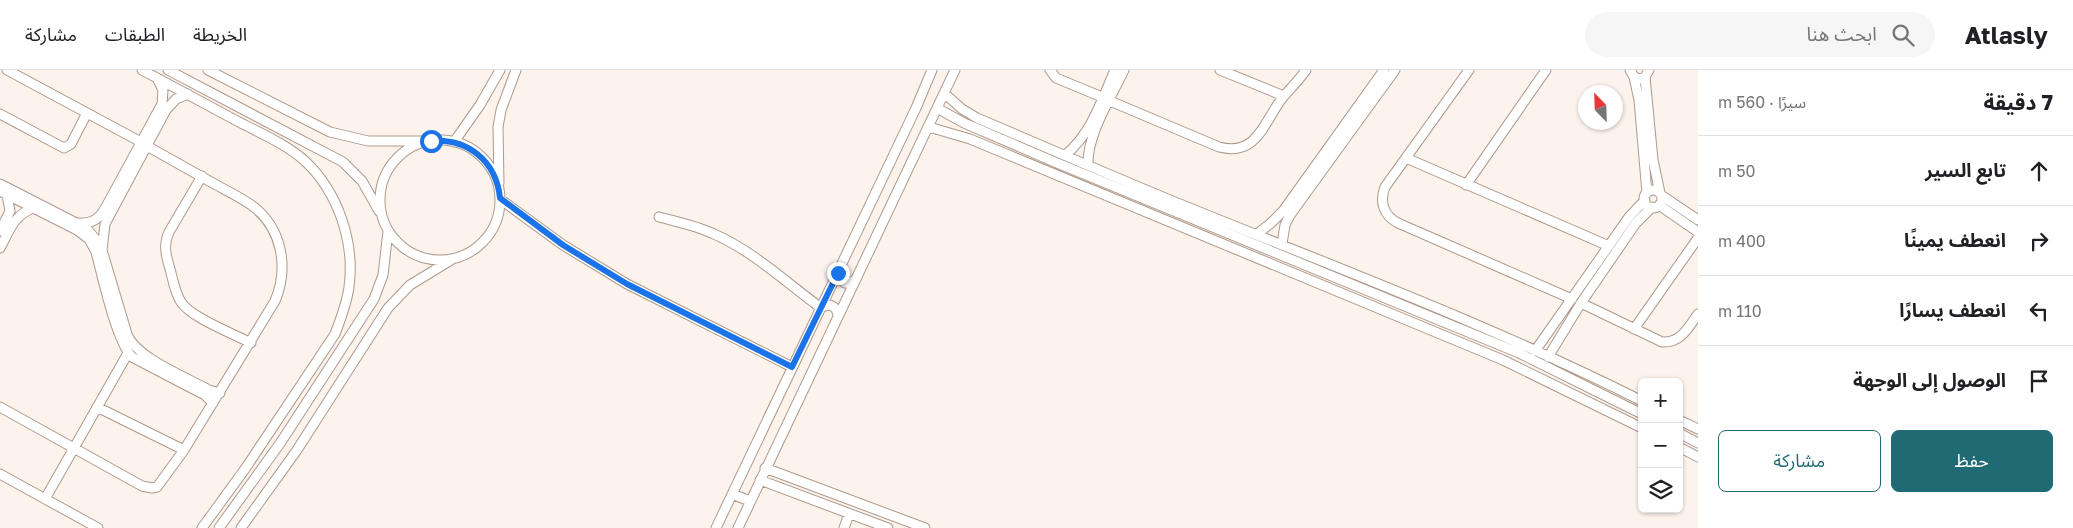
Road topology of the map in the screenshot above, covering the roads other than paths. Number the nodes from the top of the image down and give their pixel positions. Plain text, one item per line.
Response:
1 (6, 70) edge
2 (142, 70) edge
3 (168, 70) edge
4 (208, 70) edge
5 (500, 70) edge
6 (516, 70) edge
7 (932, 70) edge
8 (955, 70) edge
9 (1050, 70) edge
10 (1115, 70) edge
11 (1124, 70) edge
12 (1221, 70) edge
13 (1306, 70) edge
14 (1384, 70) edge
15 (1395, 70) edge
16 (1469, 70) edge
17 (1546, 70) edge
18 (1630, 73) edge
19 (1647, 74) edge
20 (157, 78) junction
21 (188, 94) junction
22 (944, 94) junction
23 (1284, 96) junction
24 (1106, 99) junction
25 (937, 108) junction
26 (0, 114) edge
27 (87, 114) junction
28 (929, 127) junction
29 (431, 141) junction
30 (454, 142) junction
31 (144, 144) junction
32 (1065, 155) junction
33 (1406, 158) junction
34 (1088, 165) junction
35 (202, 176) junction
36 (0, 184) edge
37 (1466, 184) junction
38 (4, 193) edge
39 (1661, 194) junction
40 (499, 195) junction
41 (1646, 196) junction
42 (1655, 206) junction
43 (33, 208) junction
44 (382, 216) junction
45 (659, 217) dead end
46 (1698, 220) edge
47 (78, 223) junction
48 (0, 231) edge
49 (388, 231) junction
50 (1698, 232) edge
51 (1256, 234) junction
52 (1698, 238) edge
53 (1244, 240) junction
54 (1282, 244) junction
55 (1609, 246) junction
56 (0, 248) edge
57 (102, 250) junction
58 (1239, 251) junction
59 (456, 257) junction
60 (838, 273) junction
61 (855, 281) junction
62 (1572, 299) junction
63 (1581, 303) junction
64 (821, 308) junction
65 (1698, 314) edge
66 (838, 316) junction
67 (360, 322) junction
68 (1634, 329) junction
69 (374, 331) junction
70 (250, 343) junction
71 (1535, 351) junction
72 (128, 353) junction
73 (1548, 357) junction
74 (792, 367) junction
75 (220, 393) junction
76 (1638, 399) edge
77 (213, 403) junction
78 (0, 407) edge
79 (97, 407) junction
80 (1638, 412) edge
81 (1698, 418) edge
82 (1683, 422) edge
83 (1689, 424) junction
84 (1638, 426) edge
85 (1698, 429) edge
86 (1683, 435) edge
87 (1698, 443) edge
88 (74, 448) junction
89 (1683, 449) edge
90 (184, 450) junction
91 (1698, 457) edge
92 (765, 468) junction
93 (0, 474) edge
94 (0, 479) edge
95 (760, 480) junction
96 (732, 494) junction
97 (45, 499) junction
98 (750, 501) junction
99 (849, 514) junction
100 (88, 528) edge
101 (98, 528) edge
102 (202, 528) edge
103 (220, 528) edge
104 (241, 528) edge
105 (716, 528) edge
106 (738, 528) edge
107 (844, 528) edge
108 (888, 528) edge
109 (925, 528) edge

1 - 27 street
2 - 20 street
3 - 44 street
4 - 29 street
5 - 30 street
6 - 40 street
7 - 60 street
8 - 22 street
9 - 24 street
10 - 24 street
11 - 24 street
12 - 23 street
13 - 23 street
14 - 51 street
15 - 54 street
16 - 33 street
17 - 37 street
18 - 19 street
18 - 41 street
19 - 39 street
20 - 21 street
20 - 31 street
21 - 31 street
21 - 102 street
22 - 25 street
22 - 32 street
23 - 24 street
24 - 32 street
24 - 34 street
25 - 28 street
25 - 53 street
26 - 27 street
27 - 31 street
28 - 58 street
28 - 61 street
29 - 30 street
29 - 44 street
30 - 40 street
31 - 35 street
31 - 47 street
31 - 57 street
32 - 34 street
33 - 37 street
33 - 62 street
34 - 51 street
35 - 70 street
35 - 70 street
36 - 47 street
37 - 55 street
38 - 43 street
38 - 48 street
39 - 41 street
39 - 42 street
39 - 46 street
40 - 59 street
40 - 74 street
41 - 42 street
41 - 55 street
42 - 50 street
42 - 63 street
43 - 56 street
43 - 72 street
44 - 49 street
45 - 64 street
47 - 57 street
49 - 59 street
49 - 67 street
51 - 54 street
52 - 68 street
53 - 58 street
53 - 80 street
54 - 71 street
55 - 62 street
57 - 75 street
58 - 84 street
59 - 69 street
60 - 61 street
60 - 64 street
61 - 66 street
62 - 71 street
63 - 68 street
63 - 73 street
64 - 66 street
64 - 74 street
65 - 68 street
66 - 92 street
67 - 69 street
67 - 103 street
69 - 104 street
70 - 75 street
71 - 73 street
72 - 77 street
72 - 79 street
73 - 76 street
74 - 96 street
75 - 77 street
77 - 90 street
78 - 88 street
79 - 88 street
79 - 90 street
81 - 83 street
82 - 83 street
83 - 85 street
86 - 87 street
88 - 90 street
88 - 97 street
89 - 91 street
92 - 95 street
92 - 109 street
93 - 97 street
94 - 100 street
95 - 98 street
95 - 99 street
96 - 98 street
96 - 105 street
97 - 101 street
98 - 106 street
99 - 107 street
99 - 108 street

